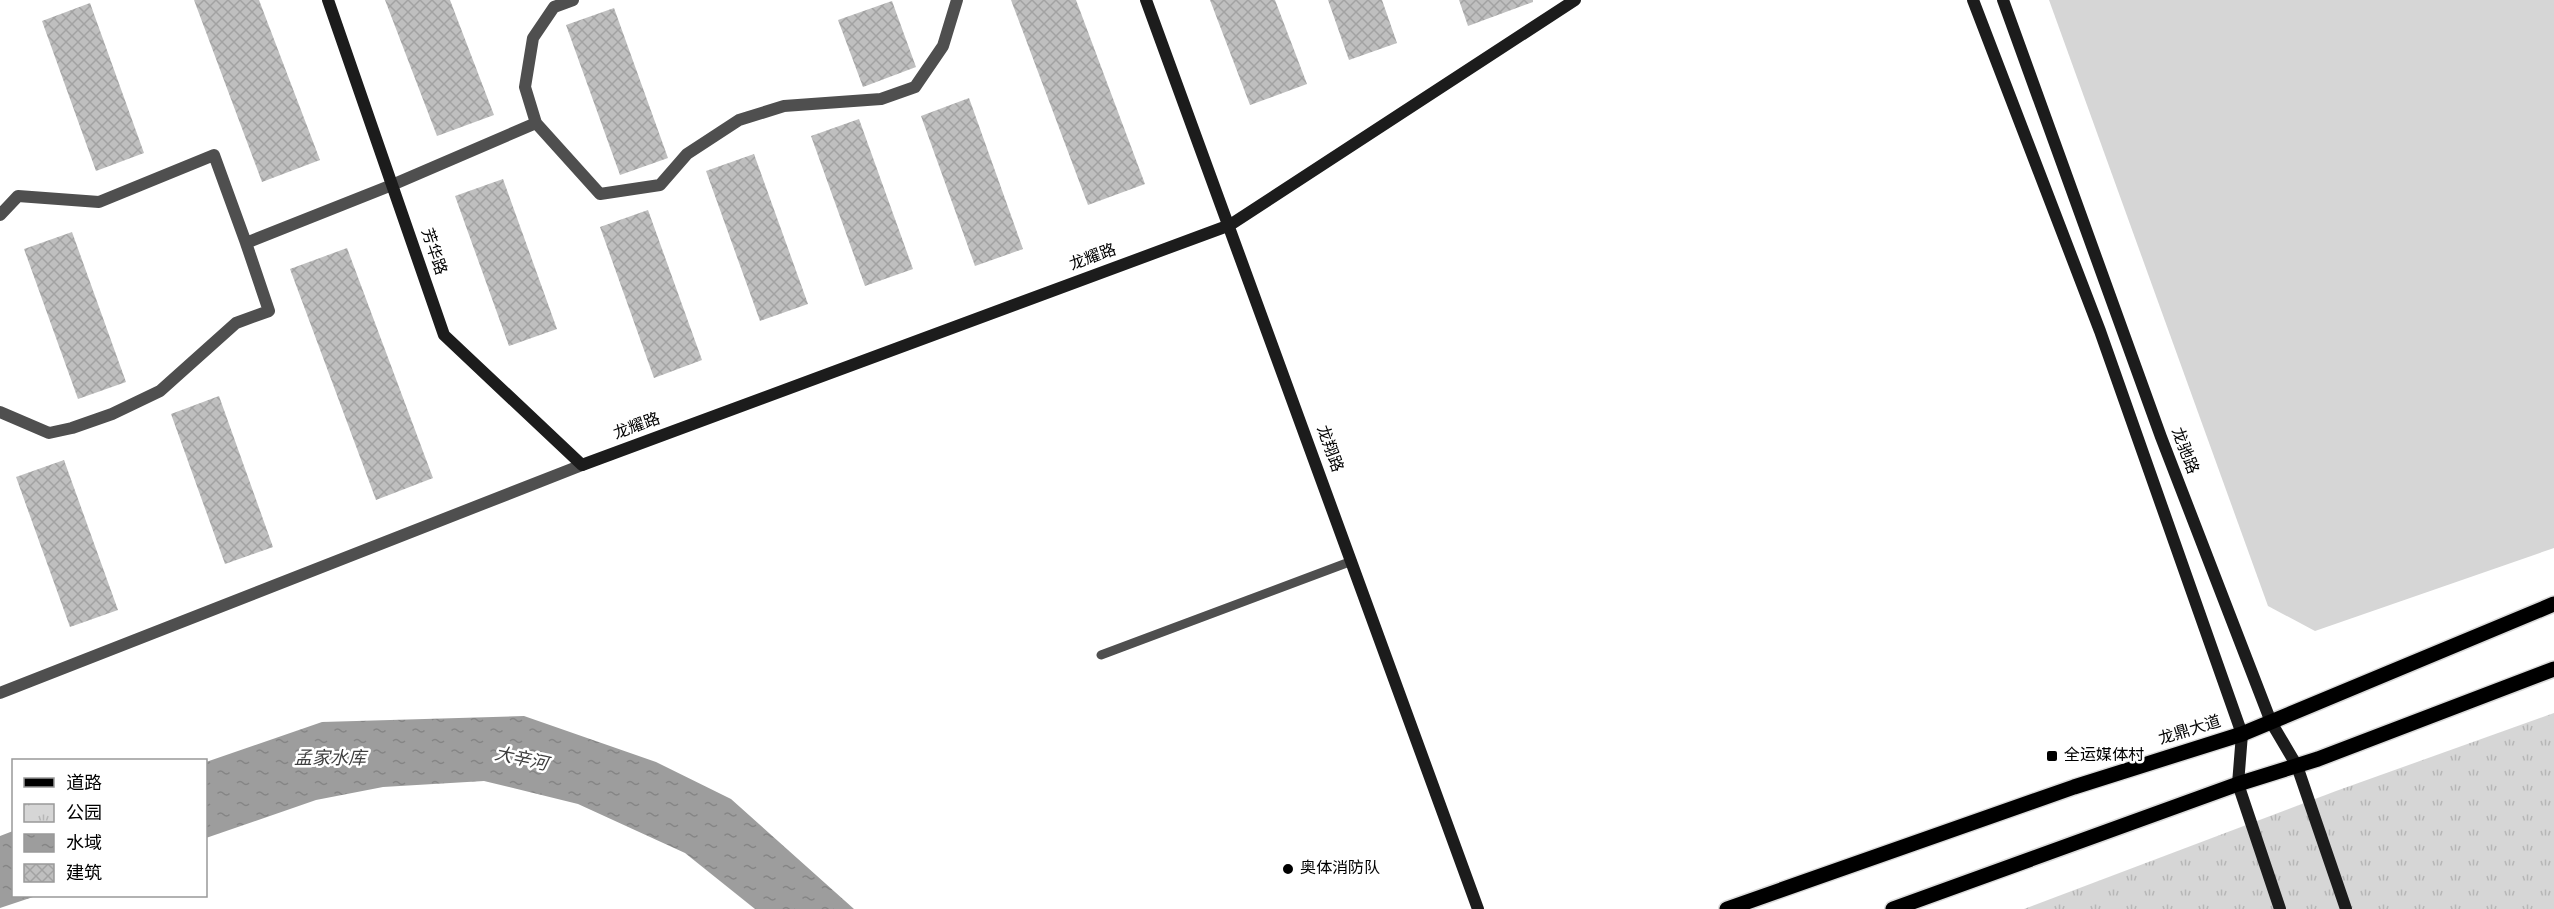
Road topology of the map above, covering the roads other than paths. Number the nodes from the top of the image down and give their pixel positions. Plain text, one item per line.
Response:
1 (328, 0) edge
2 (573, 0) edge
3 (957, 0) edge
4 (1146, 0) edge
5 (1575, 0) edge
6 (1973, 0) edge
7 (2003, 0) edge
8 (536, 123) junction
9 (392, 185) junction
10 (0, 214) edge
11 (1230, 225) junction
12 (246, 243) junction
13 (0, 412) edge
14 (582, 465) junction
15 (1352, 561) junction
16 (2554, 604) edge
17 (1101, 655) dead end
18 (2554, 669) edge
19 (0, 693) edge
20 (2271, 722) junction
21 (2242, 734) junction
22 (2297, 766) junction
23 (2238, 784) junction
24 (1478, 909) edge
25 (1726, 909) edge
26 (1893, 909) edge
27 (2280, 909) edge
28 (2346, 909) edge

1 - 9 street, 芳华路
2 - 8 street
3 - 8 street
4 - 11 street, 龙翔路
5 - 11 street, 龙耀路
6 - 21 street
7 - 20 street, 龙驰路
8 - 9 street
9 - 12 street
9 - 14 street, 芳华路
10 - 12 street
11 - 14 street, 龙耀路
11 - 15 street, 龙翔路
12 - 13 street
14 - 19 street
15 - 17 lane
15 - 24 street, 龙翔路
16 - 20 main road, 龙鼎大道
18 - 22 main road
20 - 21 main road, 龙鼎大道
20 - 22 street, 龙驰路
21 - 23 street
21 - 25 main road, 龙鼎大道
22 - 23 main road
22 - 28 street, 龙驰路
23 - 26 main road
23 - 27 street

